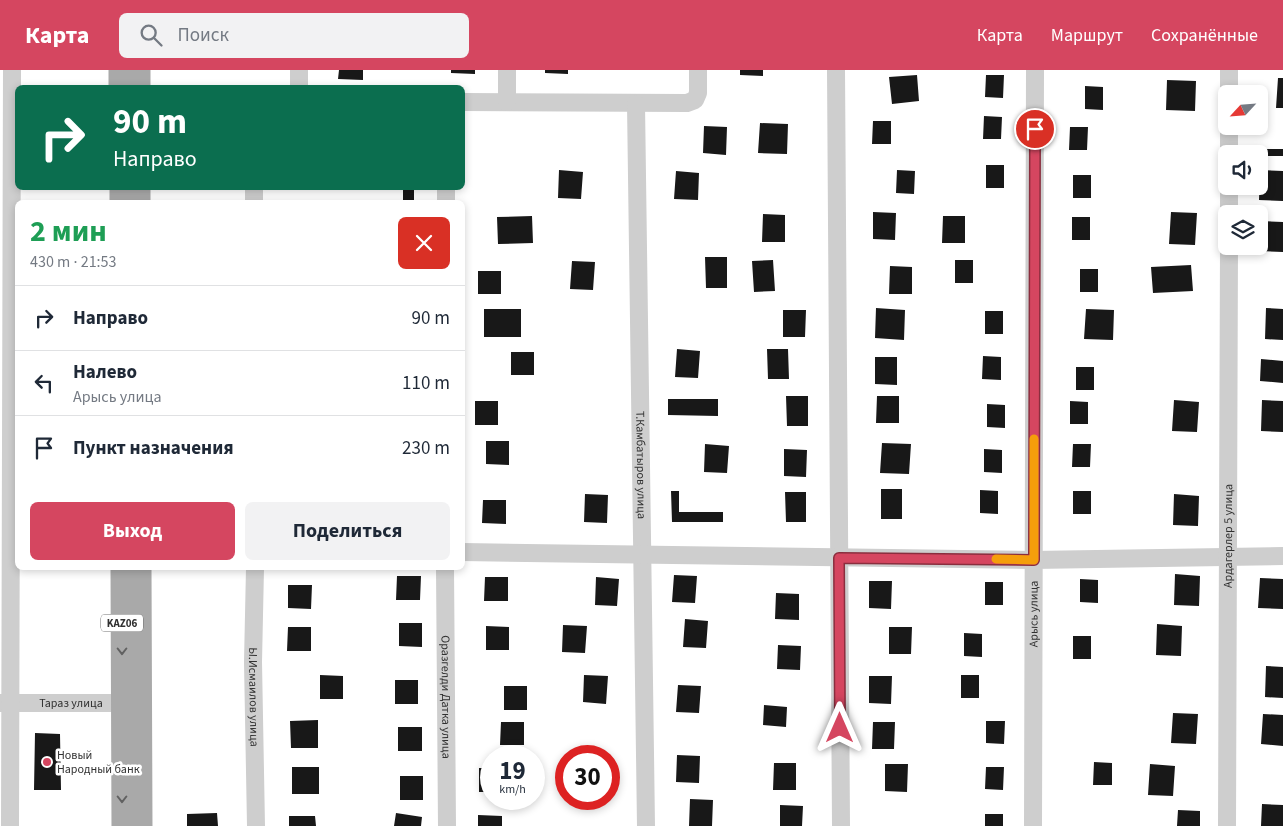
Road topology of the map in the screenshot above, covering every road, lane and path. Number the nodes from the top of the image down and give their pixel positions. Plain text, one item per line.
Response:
1 (12, 70) edge
2 (119, 70) edge
3 (140, 70) edge
4 (299, 70) edge
5 (507, 70) edge
6 (698, 70) edge
7 (836, 70) edge
8 (1035, 70) edge
9 (1229, 70) edge
10 (119, 85) edge
11 (140, 85) edge
12 (299, 85) edge
13 (1229, 85) edge
14 (465, 102) edge
15 (507, 102) junction
16 (636, 104) junction
17 (1229, 255) edge
18 (465, 552) edge
19 (643, 555) junction
20 (1228, 556) junction
21 (1283, 556) edge
22 (839, 558) junction
23 (1034, 560) junction
24 (122, 570) edge
25 (140, 570) edge
26 (255, 570) edge
27 (444, 570) edge
28 (132, 592) junction
29 (5, 703) edge
30 (132, 703) junction
31 (10, 826) edge
32 (122, 826) edge
33 (142, 826) edge
34 (256, 826) edge
35 (448, 826) edge
36 (646, 826) edge
37 (841, 826) edge
38 (1033, 826) edge
39 (1227, 826) edge

1 - 29 street
2 - 10 main road
3 - 11 main road
4 - 12 street
5 - 15 street
6 - 16 street
7 - 22 street
8 - 23 street, Арысь улица
9 - 13 street
14 - 15 street
15 - 16 street
16 - 19 street, Т.Камбатыров улица
17 - 20 street, Ардагерлер 5 улица
18 - 19 street
19 - 22 street
19 - 36 street, Т.Камбатыров улица
20 - 21 street
20 - 23 street
20 - 39 street, Ардагерлер 5 улица
22 - 23 street
22 - 37 street
23 - 38 street, Арысь улица
24 - 28 main road, KАZ06
25 - 28 main road, KАZ06
26 - 34 street, Ы.Исмаилов улица
27 - 35 street, Оразгелди Датка улица
28 - 30 main road, KАZ06
29 - 30 street, Тараз улица
29 - 31 street
30 -> 32 main road, KАZ06
30 - 33 main road, KАZ06

